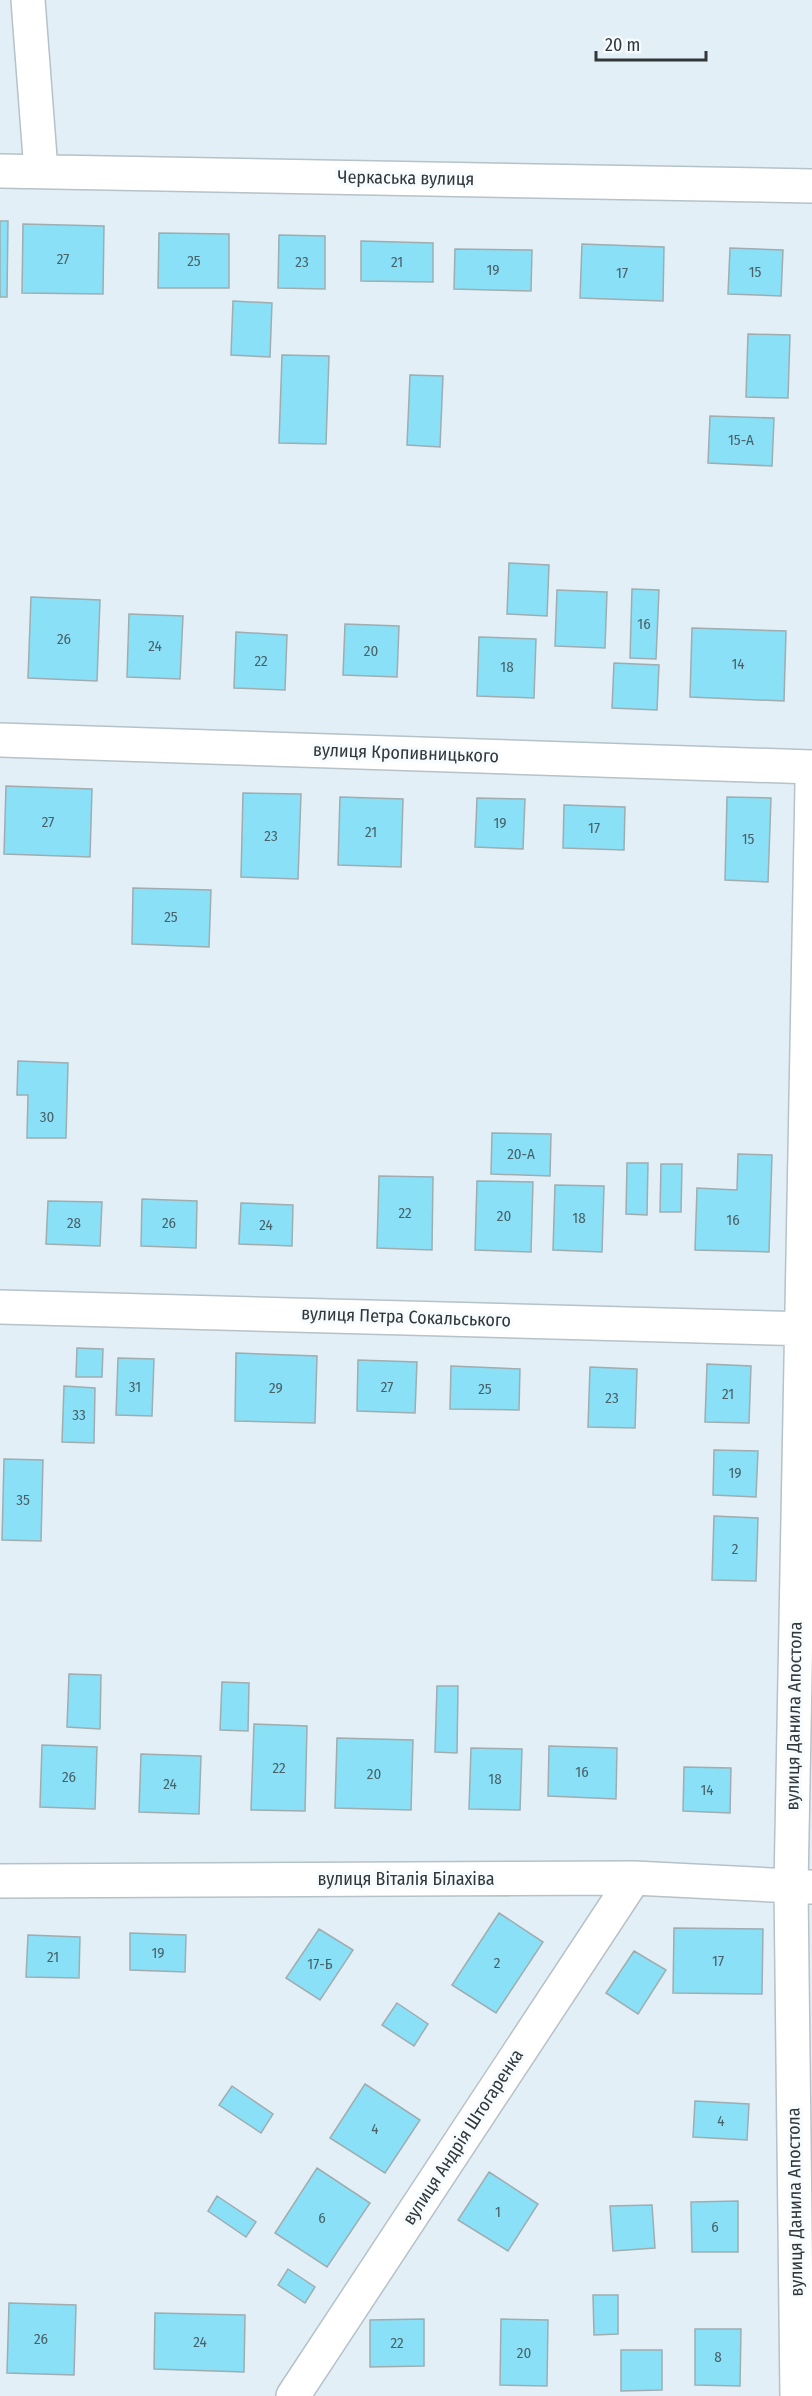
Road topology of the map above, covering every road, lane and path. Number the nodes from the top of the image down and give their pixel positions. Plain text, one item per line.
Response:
1 (28, 0) edge
2 (0, 171) edge
3 (41, 171) junction
4 (812, 186) edge
5 (0, 740) edge
6 (812, 767) edge
7 (812, 784) edge
8 (0, 1307) edge
9 (806, 1328) edge
10 (634, 1878) junction
11 (0, 1881) edge
12 (802, 1886) edge
13 (293, 2396) edge
14 (797, 2396) edge

1 - 3 street
2 - 3 street, Черкаська вулиця
3 - 4 street, Черкаська вулиця
5 - 6 street, вулиця Кропивницького
7 - 9 street, вулиця Данила Апостола
8 - 9 street, вулиця Петра Сокальського
9 - 12 street, вулиця Данила Апостола
10 - 11 street, вулиця Віталія Білахіва
10 - 12 street, вулиця Віталія Білахіва
10 - 13 street, вулиця Андрія Штогаренка
12 - 14 street, вулиця Данила Апостола

